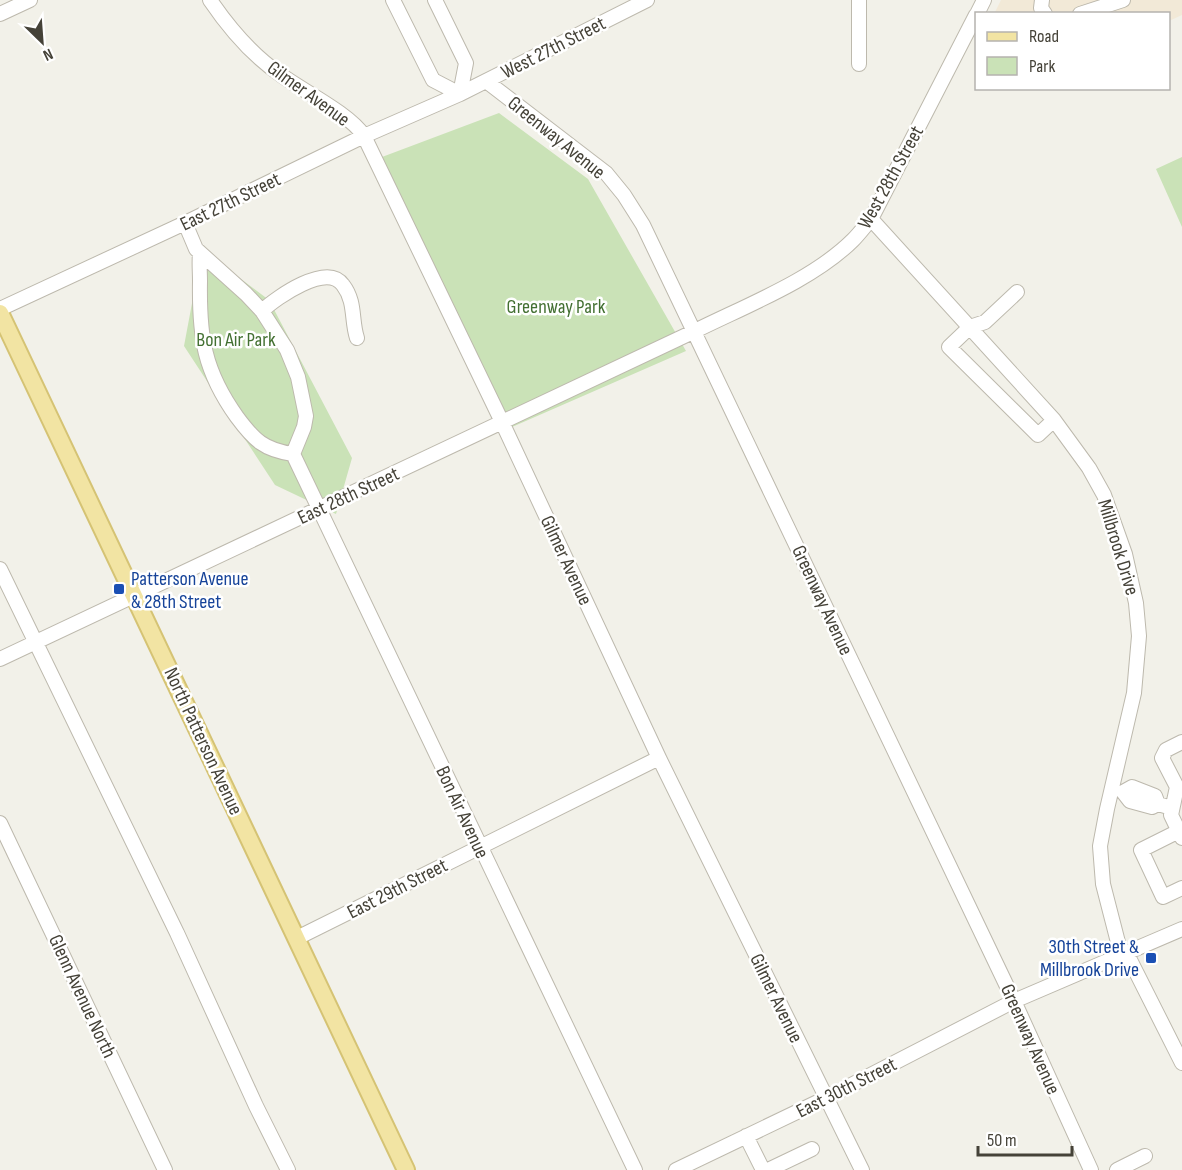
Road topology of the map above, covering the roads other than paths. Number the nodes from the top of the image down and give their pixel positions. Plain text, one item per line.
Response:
1 (30, 0) edge
2 (210, 0) edge
3 (393, 0) edge
4 (435, 0) edge
5 (859, 0) edge
6 (1123, 0) edge
7 (642, 1) edge
8 (1086, 12) edge
9 (0, 14) edge
10 (975, 18) edge
11 (859, 64) dead end
12 (486, 81) junction
13 (460, 94) junction
14 (364, 136) junction
15 (871, 219) junction
16 (185, 223) junction
17 (200, 253) junction
18 (1017, 292) dead end
19 (0, 311) edge
20 (262, 311) junction
21 (970, 327) junction
22 (695, 331) junction
23 (357, 338) dead end
24 (1054, 420) junction
25 (502, 422) junction
26 (293, 454) junction
27 (320, 508) junction
28 (0, 569) edge
29 (135, 595) junction
30 (37, 642) junction
31 (0, 659) edge
32 (1182, 742) edge
33 (659, 758) junction
34 (1117, 791) junction
35 (1176, 802) edge
36 (0, 823) edge
37 (1180, 834) edge
38 (479, 846) junction
39 (1182, 888) edge
40 (1182, 929) edge
41 (297, 938) junction
42 (1124, 953) junction
43 (1014, 1001) junction
44 (1182, 1063) edge
45 (826, 1098) junction
46 (746, 1136) junction
47 (812, 1149) dead end
48 (1145, 1156) dead end
49 (165, 1170) edge
50 (288, 1170) edge
51 (406, 1170) edge
52 (634, 1170) edge
53 (676, 1170) edge
54 (763, 1170) edge
55 (768, 1170) edge
56 (862, 1170) edge
57 (1092, 1170) edge
58 (1117, 1170) edge

1 - 9 street
2 - 14 street, Gilmer Avenue
3 - 13 street
4 - 13 street
5 - 11 street
6 - 8 street
7 - 12 street, West 27th Street
10 - 15 street, West 28th Street
12 - 13 street, West 27th Street
12 - 22 street, Greenway Avenue
13 - 14 street, East 27th Street
14 - 16 street, East 27th Street
14 - 25 street, Gilmer Avenue
15 - 21 street, Millbrook Drive
15 - 22 street, West 28th Street
16 - 17 street
16 - 19 street, East 27th Street
17 - 20 street
17 - 26 street
18 - 21 street
19 - 29 main road, North Patterson Avenue
20 - 23 street
20 - 26 street
21 - 24 street, Millbrook Drive
21 - 24 street
22 - 25 street, East 28th Street
22 - 43 street, Greenway Avenue
24 - 34 street, Millbrook Drive
25 - 27 street, East 28th Street
25 - 33 street, Gilmer Avenue
26 - 27 street, Bon Air Avenue
27 - 29 street, East 28th Street
27 - 38 street, Bon Air Avenue
28 - 30 street
29 - 30 street, East 28th Street
29 - 41 main road, North Patterson Avenue
30 - 31 street, East 28th Street
30 - 50 street
32 - 35 street
33 - 38 street, East 29th Street
33 - 45 street, Gilmer Avenue
34 - 35 street
34 - 42 street, Millbrook Drive
35 - 37 street
36 - 49 street, Glenn Avenue North
37 - 39 street
38 - 41 street, East 29th Street
38 - 52 street, Bon Air Avenue
40 - 42 street, East 30th Street
41 - 51 main road, North Patterson Avenue
42 - 43 street, East 30th Street
42 - 44 street, Millbrook Drive
43 - 45 street, East 30th Street
43 - 57 street, Greenway Avenue
45 - 46 street, East 30th Street
45 - 56 street, Gilmer Avenue
46 - 53 street, East 30th Street
46 - 54 street
47 - 55 street
48 - 58 street

